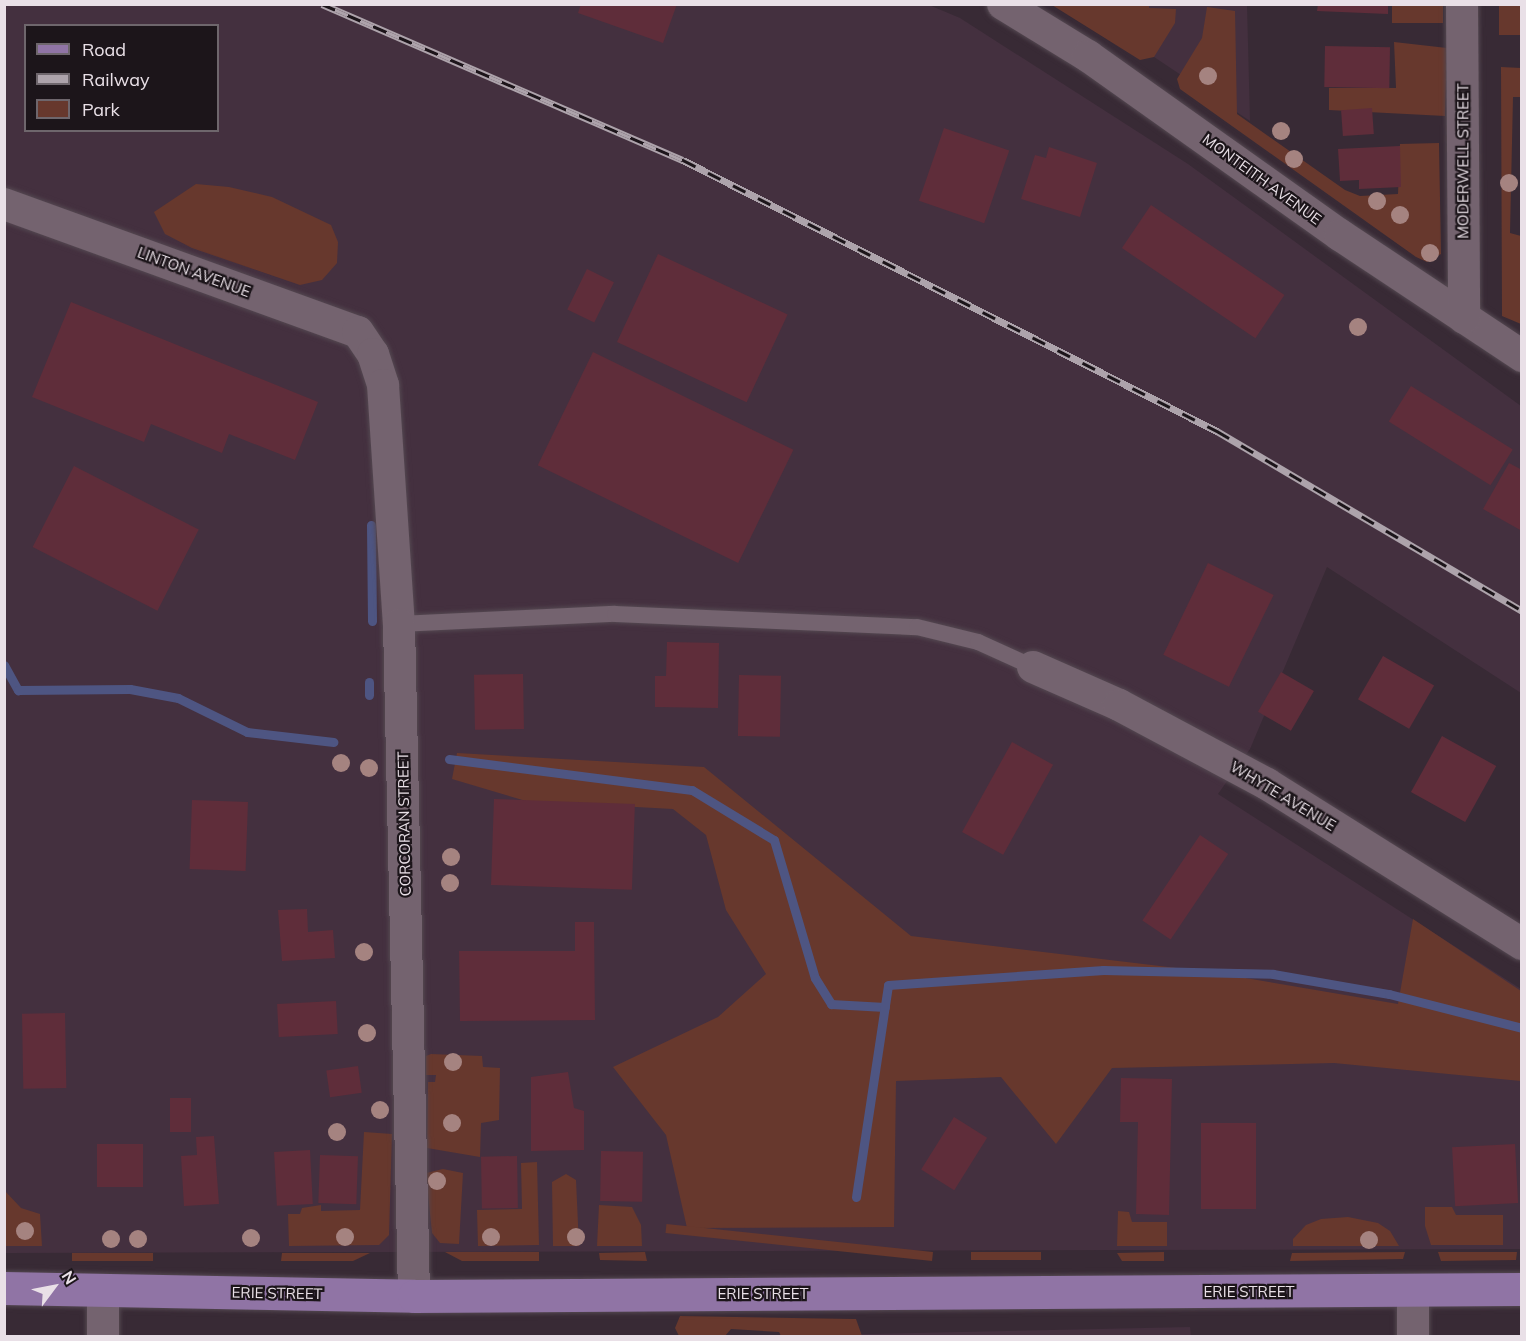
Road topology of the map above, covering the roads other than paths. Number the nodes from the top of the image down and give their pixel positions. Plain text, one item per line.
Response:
1 (1003, 4) edge
2 (1462, 4) edge
3 (4, 204) edge
4 (1464, 318) junction
5 (373, 354) joint
6 (1521, 355) edge
7 (399, 624) junction
8 (1033, 668) joint
9 (1521, 944) edge
10 (4, 1288) edge
11 (1521, 1289) edge
12 (103, 1290) junction
13 (1413, 1291) junction
14 (414, 1296) junction
15 (103, 1336) edge
16 (1413, 1336) edge

1 - 4 street, MONTEITH AVENUE
2 - 4 street, MODERWELL STREET
3 - 5 street, LINTON AVENUE
4 - 6 street, MONTEITH AVENUE
5 - 7 street, CORCORAN STREET
7 - 8 lane
7 - 14 street, CORCORAN STREET
8 - 9 street, WHYTE AVENUE
10 - 12 main road, ERIE STREET
11 - 13 main road, ERIE STREET
12 - 14 main road, ERIE STREET
12 - 15 street
13 - 14 main road, ERIE STREET
13 - 16 street

